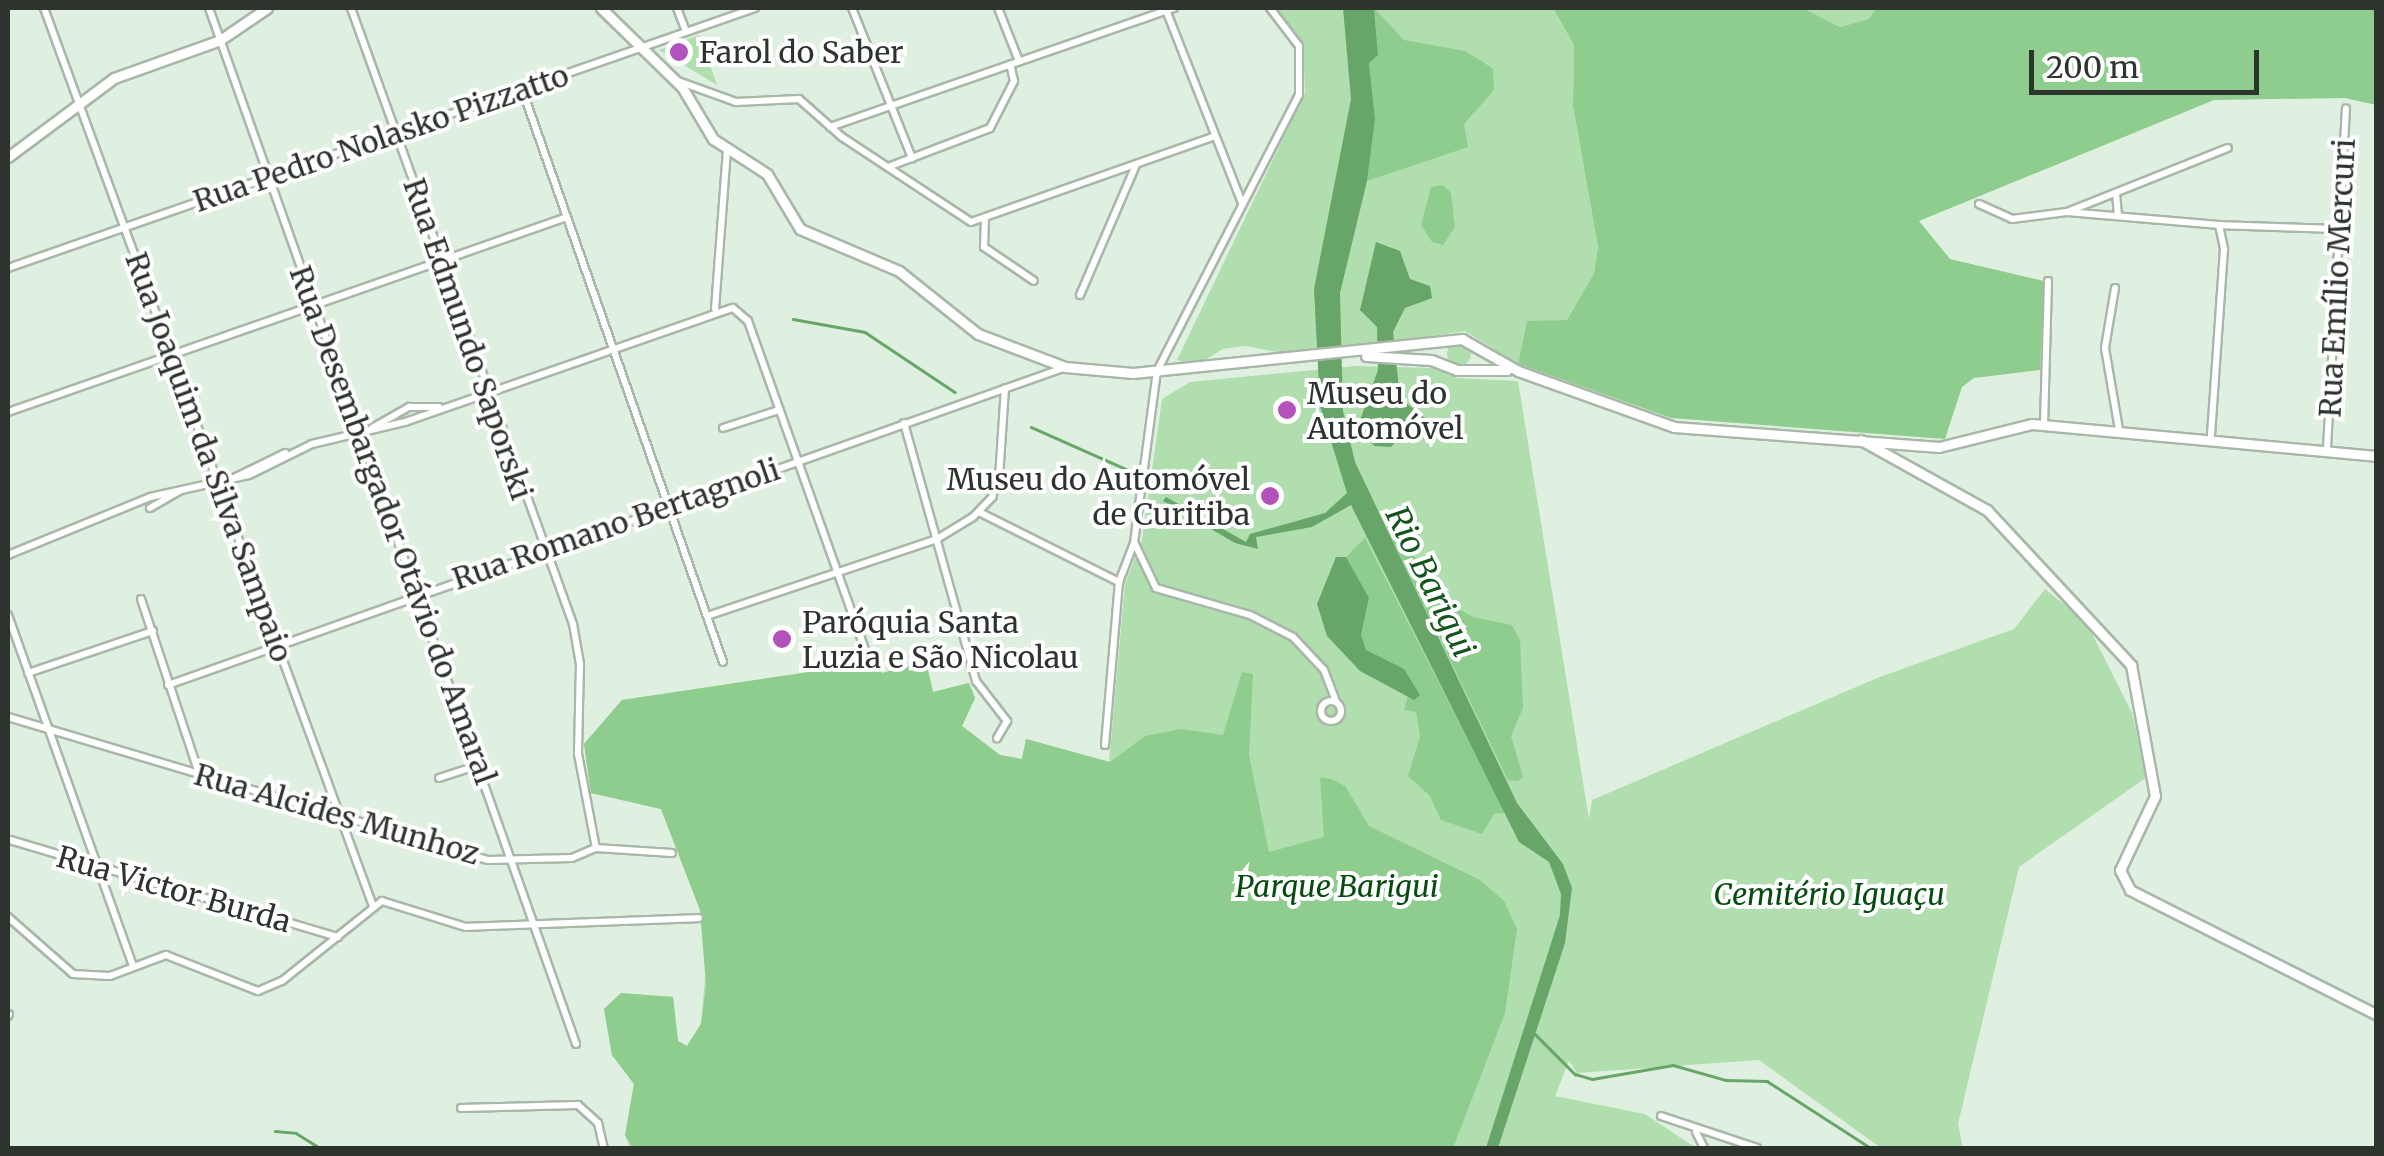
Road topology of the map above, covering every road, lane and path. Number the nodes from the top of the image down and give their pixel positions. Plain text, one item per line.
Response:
1 (44, 8) edge
2 (209, 8) edge
3 (268, 8) edge
4 (350, 8) edge
5 (600, 8) edge
6 (677, 8) edge
7 (755, 8) edge
8 (852, 8) edge
9 (998, 8) edge
10 (1270, 8) edge
11 (1170, 9) edge
12 (686, 32) junction
13 (220, 40) junction
14 (642, 47) junction
15 (1015, 63) junction
16 (676, 80) junction
17 (522, 88) junction
18 (79, 102) junction
19 (892, 106) junction
20 (2346, 109) dead end
21 (829, 128) junction
22 (395, 133) junction
23 (1215, 136) junction
24 (2228, 148) dead end
25 (727, 149) junction
26 (8, 158) edge
27 (912, 158) junction
28 (1136, 164) junction
29 (886, 168) junction
30 (269, 177) junction
31 (2116, 193) junction
32 (1242, 204) junction
33 (1979, 204) dead end
34 (2067, 212) junction
35 (2118, 216) junction
36 (567, 218) junction
37 (985, 218) junction
38 (2220, 225) junction
39 (124, 227) junction
40 (2341, 229) junction
41 (440, 262) junction
42 (8, 268) edge
43 (1034, 281) dead end
44 (2048, 281) dead end
45 (2115, 288) dead end
46 (1080, 295) dead end
47 (315, 305) junction
48 (715, 310) junction
49 (1452, 340) junction
50 (612, 346) junction
51 (1474, 349) junction
52 (1400, 352) junction
53 (172, 355) junction
54 (1446, 363) junction
55 (1064, 367) junction
56 (1466, 368) junction
57 (1157, 371) junction
58 (1518, 371) junction
59 (1004, 388) junction
60 (486, 390) junction
61 (778, 410) junction
62 (8, 412) edge
63 (904, 423) junction
64 (2044, 425) junction
65 (723, 428) dead end
66 (2119, 430) junction
67 (360, 432) junction
68 (1854, 437) junction
69 (2212, 437) junction
70 (2328, 448) junction
71 (2376, 456) edge
72 (796, 461) junction
73 (218, 482) junction
74 (181, 490) junction
75 (668, 506) junction
76 (150, 508) dead end
77 (979, 512) junction
78 (936, 539) junction
79 (1134, 543) junction
80 (542, 550) junction
81 (8, 555) edge
82 (834, 573) junction
83 (1119, 582) junction
84 (418, 593) junction
85 (141, 599) dead end
86 (8, 615) edge
87 (707, 616) junction
88 (152, 631) junction
89 (277, 642) junction
90 (868, 658) dead end
91 (723, 662) dead end
92 (28, 674) junction
93 (168, 684) junction
94 (1336, 702) dead end
95 (8, 717) edge
96 (48, 729) junction
97 (997, 738) dead end
98 (1104, 745) dead end
99 (479, 764) junction
100 (199, 774) junction
101 (438, 778) dead end
102 (340, 816) junction
103 (10, 840) dead end
104 (596, 848) junction
105 (672, 852) dead end
106 (512, 860) junction
107 (97, 867) junction
108 (374, 906) junction
109 (8, 917) edge
110 (700, 918) dead end
111 (536, 924) junction
112 (339, 937) junction
113 (132, 964) junction
114 (2376, 1014) edge
115 (576, 1044) dead end
116 (461, 1108) dead end
117 (1661, 1116) dead end
118 (1696, 1131) junction
119 (604, 1148) edge
120 (1704, 1148) edge
121 (1758, 1148) edge

1 - 18 street, Rua Joaquim da Silva Sampaio
2 - 13 street, Rua Desembargador Otávio do Amaral
3 - 13 main road
4 - 22 street, Rua Edmundo Saporski
5 - 14 main road
6 - 12 street
7 - 12 street, Rua Pedro Nolasko Pizzatto
8 - 19 street
9 - 15 street
10 - 32 street
11 - 15 street
11 - 23 street
12 - 14 street, Rua Pedro Nolasko Pizzatto
13 - 18 main road
13 - 30 street, Rua Desembargador Otávio do Amaral
14 - 16 main road
14 - 17 street, Rua Pedro Nolasko Pizzatto
15 - 19 street
15 - 27 street
16 - 21 street
16 - 25 main road
17 - 22 street, Rua Pedro Nolasko Pizzatto
17 - 36 street
18 - 26 main road
18 - 39 street, Rua Joaquim da Silva Sampaio
19 - 21 street
19 - 27 street
20 - 40 street, Rua Emílio Mercuri
21 - 29 street
22 - 30 street, Rua Pedro Nolasko Pizzatto
22 - 41 street, Rua Edmundo Saporski
23 - 28 street
23 - 32 street
24 - 31 street
25 - 48 street
25 - 55 main road
27 - 29 street
28 - 37 street
28 - 46 street
29 - 37 street
30 - 39 street, Rua Pedro Nolasko Pizzatto
30 - 47 street, Rua Desembargador Otávio do Amaral
31 - 34 street
31 - 35 street
32 - 57 street
33 - 34 street
34 - 35 street
35 - 38 street
36 - 41 street
36 - 50 street
37 - 43 street
38 - 40 street
38 - 69 street
39 - 42 street, Rua Pedro Nolasko Pizzatto
39 - 53 street, Rua Joaquim da Silva Sampaio
40 - 70 street, Rua Emílio Mercuri
41 - 47 street
41 - 60 street, Rua Edmundo Saporski
44 - 64 street
45 - 66 street
47 - 53 street
47 - 67 street, Rua Desembargador Otávio do Amaral
48 - 50 street
48 - 61 street
49 - 51 main road
49 - 52 main road
49 - 54 main road
50 - 60 street
50 - 75 street
51 - 56 main road
51 - 58 main road
52 - 54 main road
52 - 57 main road
53 - 62 street
53 - 73 street, Rua Joaquim da Silva Sampaio
54 - 56 main road
55 - 57 main road
55 - 59 street, Rua Romano Bertagnoli
56 - 58 main road
57 - 79 street
58 - 68 main road
59 - 63 street, Rua Romano Bertagnoli
59 - 77 street
60 - 67 street
60 - 80 street, Rua Edmundo Saporski
61 - 65 street
61 - 72 street
63 - 72 street, Rua Romano Bertagnoli
63 - 78 street
64 - 66 main road
64 - 68 main road
66 - 69 main road
67 - 73 street
67 - 84 street, Rua Desembargador Otávio do Amaral
68 - 114 main road
69 - 70 main road
70 - 71 main road
72 - 75 street, Rua Romano Bertagnoli
72 - 82 street
73 - 74 street
73 - 89 street, Rua Joaquim da Silva Sampaio
74 - 76 street
74 - 81 street
75 - 80 street, Rua Romano Bertagnoli
75 - 87 street
77 - 78 street
77 - 83 street
78 - 82 street
78 - 97 street
79 - 83 street
79 - 94 street
80 - 84 street, Rua Romano Bertagnoli
80 - 104 street, Rua Edmundo Saporski
82 - 87 street
82 - 90 street
83 - 98 street
84 - 89 street, Rua Romano Bertagnoli
84 - 99 street, Rua Desembargador Otávio do Amaral
85 - 88 street
86 - 92 street
87 - 91 street
88 - 92 street
88 - 93 street
89 - 93 street, Rua Romano Bertagnoli
89 - 102 street, Rua Joaquim da Silva Sampaio
92 - 96 street
93 - 100 street
95 - 96 street, Rua Alcides Munhoz
96 - 100 street, Rua Alcides Munhoz
96 - 107 street
99 - 101 street
99 - 106 street, Rua Desembargador Otávio do Amaral
100 - 102 street, Rua Alcides Munhoz
102 - 106 street, Rua Alcides Munhoz
102 - 108 street, Rua Joaquim da Silva Sampaio
103 - 107 street, Rua Victor Burda
104 - 105 street, Rua Alcides Munhoz
104 - 106 street, Rua Alcides Munhoz
106 - 111 street, Rua Desembargador Otávio do Amaral
107 - 112 street, Rua Victor Burda
107 - 113 street
108 - 111 street
108 - 112 street
109 - 113 street
110 - 111 street
111 - 115 street, Rua Desembargador Otávio do Amaral
112 - 113 street
116 - 119 street
117 - 118 street
118 - 120 street
118 - 121 street

